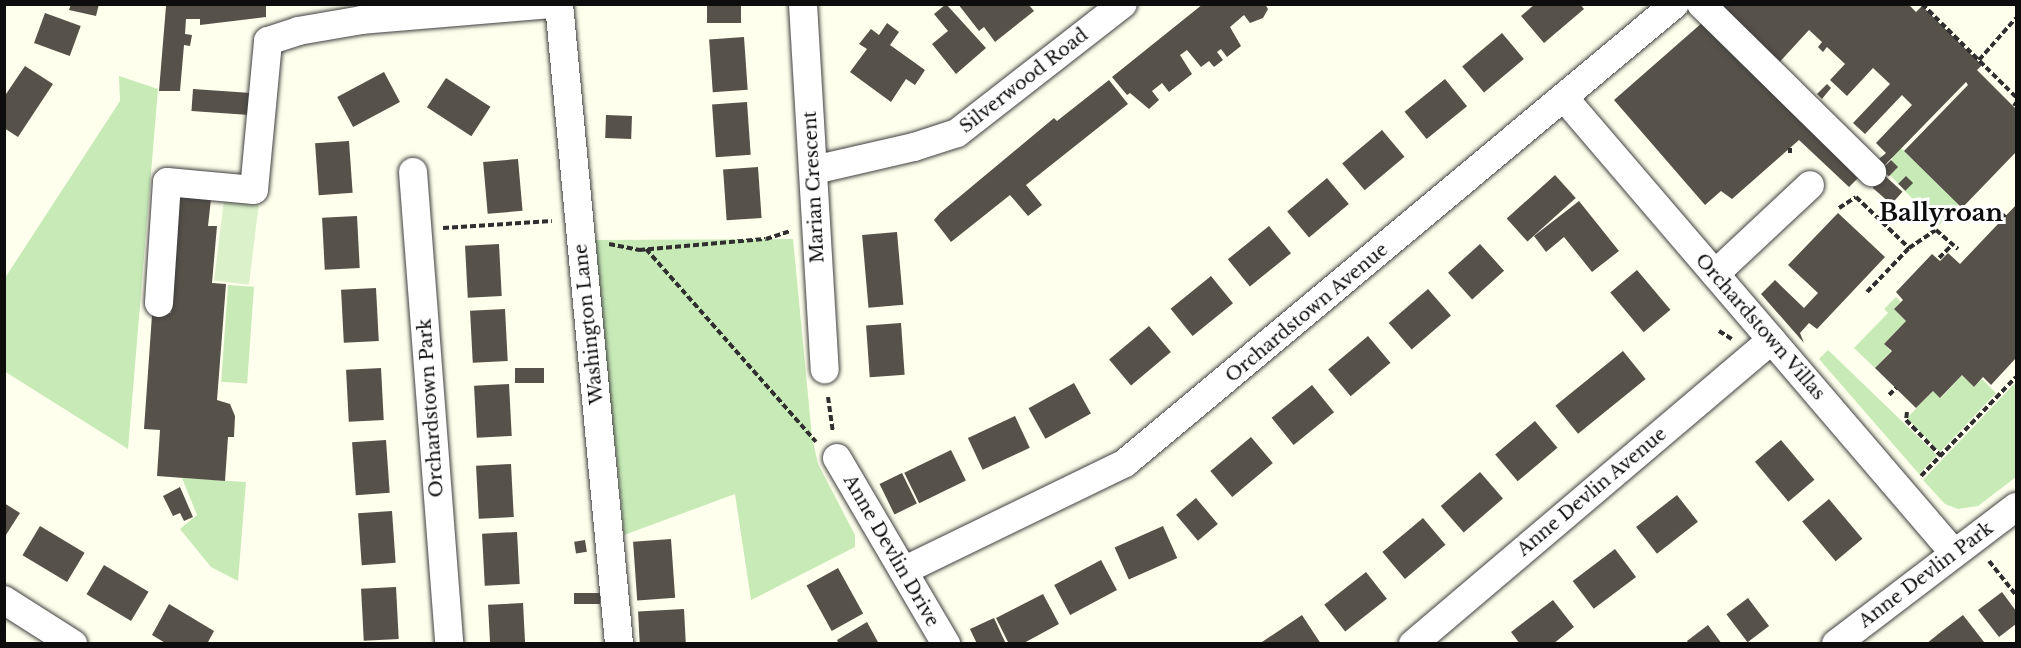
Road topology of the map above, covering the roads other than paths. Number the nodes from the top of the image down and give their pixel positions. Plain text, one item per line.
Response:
1 (552, 4) edge
2 (559, 4) edge
3 (803, 4) edge
4 (1124, 4) edge
5 (1676, 4) edge
6 (1701, 4) edge
7 (1566, 100) junction
8 (814, 170) junction
9 (412, 172) dead end
10 (1872, 172) dead end
11 (1810, 185) dead end
12 (1715, 274) junction
13 (159, 303) dead end
14 (1771, 340) junction
15 (825, 369) dead end
16 (830, 447) road end
17 (2016, 507) edge
18 (1954, 554) junction
19 (905, 570) junction
20 (4, 600) edge
21 (73, 644) edge
22 (449, 644) edge
23 (619, 644) edge
24 (946, 644) edge
25 (1413, 644) edge
26 (1836, 644) edge

1 - 13 street
2 - 23 street, Washington Lane
3 - 8 street, Marian Crescent
4 - 8 street, Silverwood Road
5 - 7 street, Orchardstown Avenue
6 - 10 street
7 - 12 street, Orchardstown Villas
7 - 19 street, Orchardstown Avenue
8 - 15 street, Marian Crescent
9 - 22 street, Orchardstown Park
11 - 12 street
12 - 14 street, Orchardstown Villas
14 - 18 street, Orchardstown Villas
14 - 25 street, Anne Devlin Avenue
16 - 19 street, Anne Devlin Drive
17 - 18 street, Anne Devlin Park
18 - 26 street, Anne Devlin Park
19 - 24 street, Anne Devlin Drive
20 - 21 street

